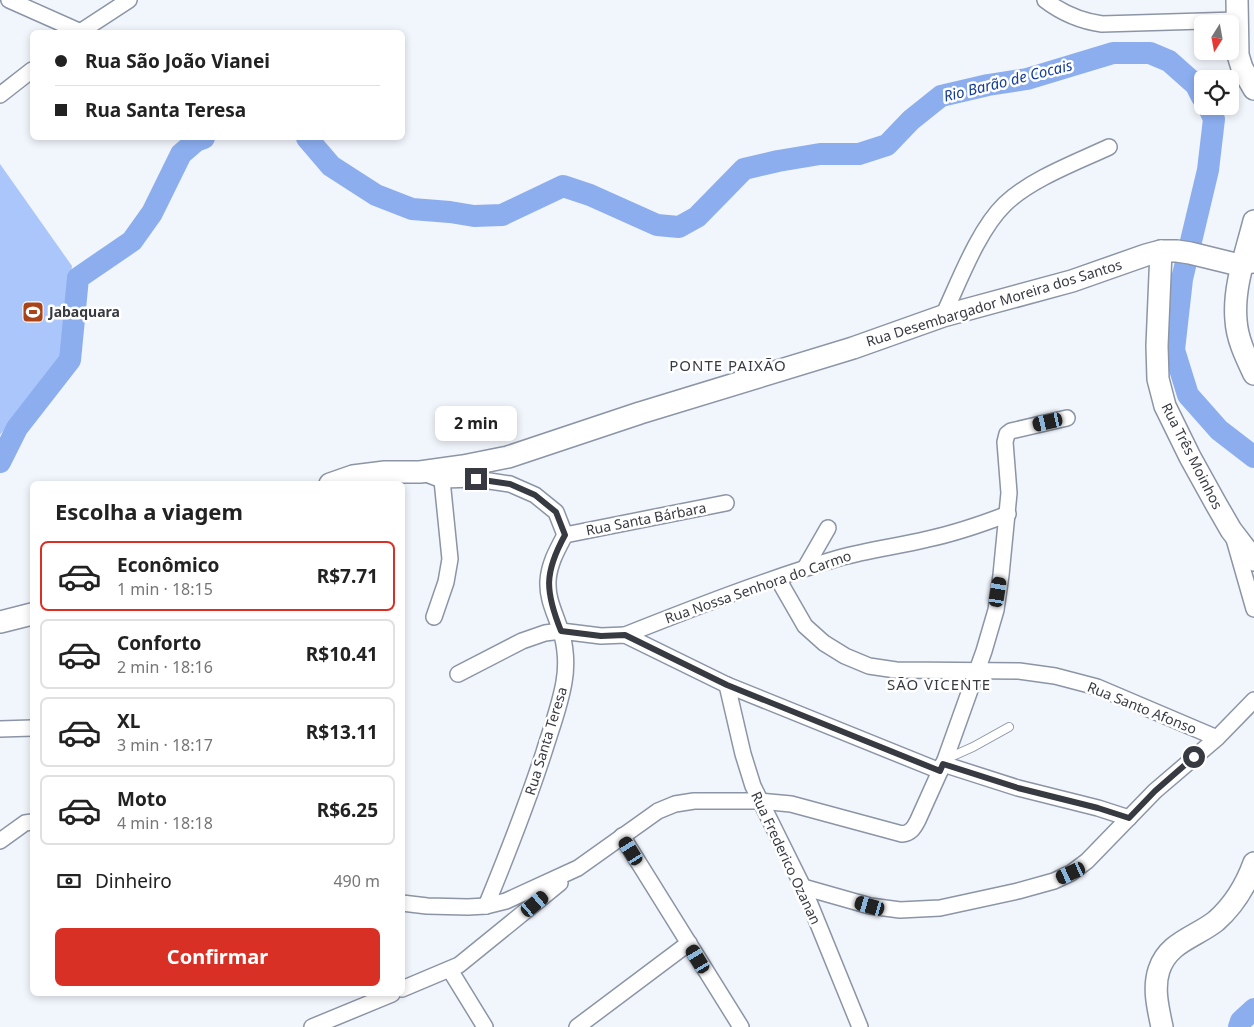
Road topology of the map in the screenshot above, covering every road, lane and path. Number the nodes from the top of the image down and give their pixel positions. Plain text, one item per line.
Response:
1 (9, 0) edge
2 (129, 0) edge
3 (1048, 1) edge
4 (1237, 10) edge
5 (1224, 15) edge
6 (1194, 25) edge
7 (76, 30) edge
8 (84, 30) edge
9 (1238, 60) edge
10 (30, 72) edge
11 (1254, 89) edge
12 (0, 95) edge
13 (1109, 147) dead end
14 (1254, 221) edge
15 (1162, 251) junction
16 (1242, 263) edge
17 (943, 316) junction
18 (1254, 374) edge
19 (1067, 418) dead end
20 (420, 472) junction
21 (442, 480) junction
22 (339, 481) edge
23 (726, 503) dead end
24 (1008, 514) junction
25 (828, 528) dead end
26 (1232, 530) junction
27 (565, 535) junction
28 (1254, 560) edge
29 (805, 568) junction
30 (778, 579) junction
31 (1254, 609) edge
32 (30, 614) edge
33 (434, 617) dead end
34 (0, 622) edge
35 (561, 631) junction
36 (625, 635) junction
37 (978, 670) junction
38 (458, 674) dead end
39 (727, 685) junction
40 (1254, 700) edge
41 (1010, 727) dead end
42 (30, 728) edge
43 (0, 729) edge
44 (1217, 738) junction
45 (943, 765) junction
46 (759, 801) junction
47 (1129, 818) junction
48 (29, 822) edge
49 (0, 829) edge
50 (622, 836) junction
51 (0, 841) edge
52 (1254, 864) edge
53 (578, 868) junction
54 (803, 887) junction
55 (405, 903) edge
56 (486, 906) junction
57 (689, 943) junction
58 (450, 970) junction
59 (405, 988) edge
60 (387, 996) edge
61 (312, 1027) edge
62 (485, 1027) edge
63 (577, 1027) edge
64 (741, 1027) edge
65 (860, 1027) edge
66 (1162, 1027) edge

1 - 7 street
2 - 8 street
3 - 6 street
4 - 5 street
9 - 11 street
10 - 12 street
13 - 17 street
14 - 16 street
15 - 16 street, Rua Desembargador Moreira dos Santos
15 - 17 street, Rua Desembargador Moreira dos Santos
15 - 26 street, Rua Três Moinhos
16 - 18 street
17 - 20 street, Rua Desembargador Moreira dos Santos
19 - 24 street
20 - 21 street
20 - 22 street, Rua Desembargador Moreira dos Santos
21 - 27 street
21 - 33 street
23 - 27 street, Rua Santa Bárbara
24 - 29 street, Rua Nossa Senhora do Carmo
24 - 37 street
25 - 29 street
26 - 28 street, Rua Três Moinhos
26 - 31 street
27 - 35 street, Rua Santa Teresa
29 - 30 street, Rua Nossa Senhora do Carmo
30 - 36 street, Rua Nossa Senhora do Carmo
30 - 37 street, Rua Santo Afonso
32 - 34 street
35 - 36 street
35 - 38 street
35 - 56 street, Rua Santa Teresa
36 - 39 street
37 - 44 street, Rua Santo Afonso
37 - 45 street
39 - 45 street
39 - 46 street, Rua Frederico Ozanan
40 - 44 street
41 - 45 lane
42 - 43 street
44 - 47 street
45 - 46 street
45 - 47 street
46 - 50 street
46 - 54 street, Rua Frederico Ozanan
47 - 54 street
48 - 49 street
48 - 51 street
50 - 53 street
50 - 57 street
52 - 66 street
53 - 56 street
53 - 58 street
54 - 65 street, Rua Frederico Ozanan
55 - 56 street
57 - 63 street
57 - 64 street
58 - 59 street
58 - 62 street
60 - 61 street

